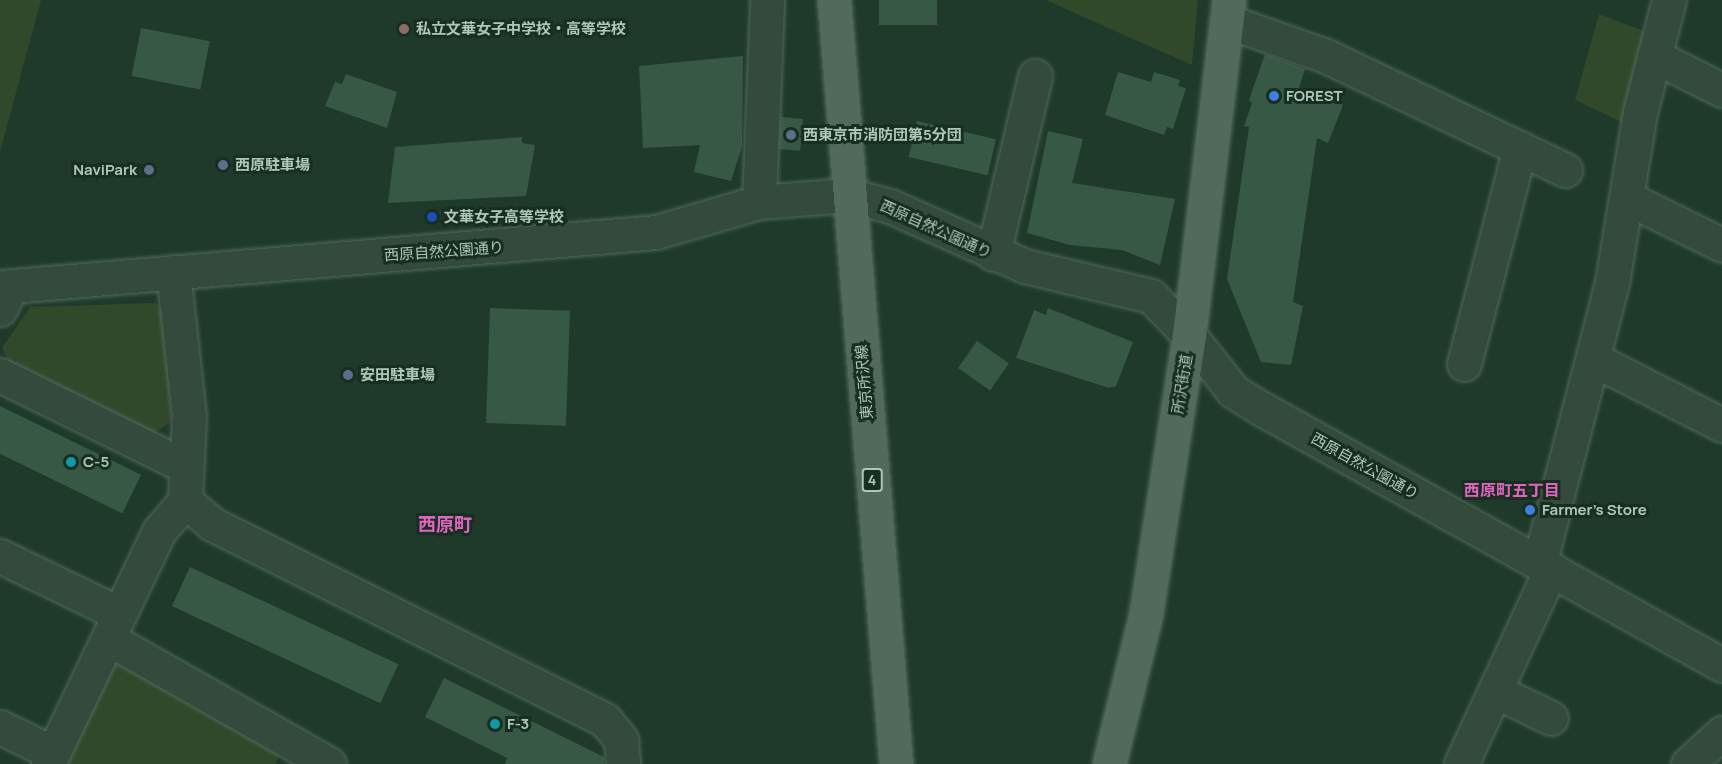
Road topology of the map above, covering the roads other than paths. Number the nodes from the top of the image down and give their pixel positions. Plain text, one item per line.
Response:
1 (767, 0) edge
2 (834, 0) edge
3 (1669, 0) edge
4 (1228, 11) edge
5 (1654, 56) junction
6 (1035, 76) dead end
7 (1722, 90) edge
8 (1520, 148) junction
9 (1565, 170) dead end
10 (848, 195) junction
11 (1627, 198) junction
12 (759, 202) junction
13 (1722, 245) edge
14 (993, 254) junction
15 (173, 272) junction
16 (4, 294) edge
17 (1189, 335) junction
18 (1593, 360) junction
19 (1464, 364) dead end
20 (0, 375) edge
21 (1722, 425) edge
22 (184, 466) junction
23 (185, 501) junction
24 (0, 556) edge
25 (1546, 565) junction
26 (114, 627) junction
27 (1722, 665) edge
28 (1495, 691) junction
29 (1551, 717) dead end
30 (0, 727) edge
31 (1722, 733) edge
32 (288, 754) edge
33 (50, 758) edge
34 (329, 764) edge
35 (623, 764) edge
36 (896, 764) edge
37 (1109, 764) edge
38 (1461, 764) edge
39 (1688, 764) edge

1 - 12 street
2 - 10 main road, 東京所沢線 / 4
3 - 5 street
4 - 8 street
4 - 17 main road, 所沢街道
5 - 7 street
5 - 11 street
6 - 14 street
8 - 9 street
8 - 19 street
10 - 12 street, 西原自然公園通り
10 - 14 street, 西原自然公園通り
10 - 36 main road, 東京所沢線 / 4
11 - 13 street
11 - 18 street
12 - 15 street, 西原自然公園通り
14 - 17 street, 西原自然公園通り
15 - 16 street, 西原自然公園通り
15 - 22 street
17 - 25 street, 西原自然公園通り
17 - 37 main road, 所沢街道
18 - 21 street
18 - 25 street
20 - 22 street
22 - 23 street
23 - 26 street
23 - 35 street
24 - 26 street
25 - 27 street, 西原自然公園通り
25 - 28 street
26 - 32 street
26 - 33 street
28 - 29 street
28 - 38 street
30 - 33 street
31 - 39 street
32 - 34 street

